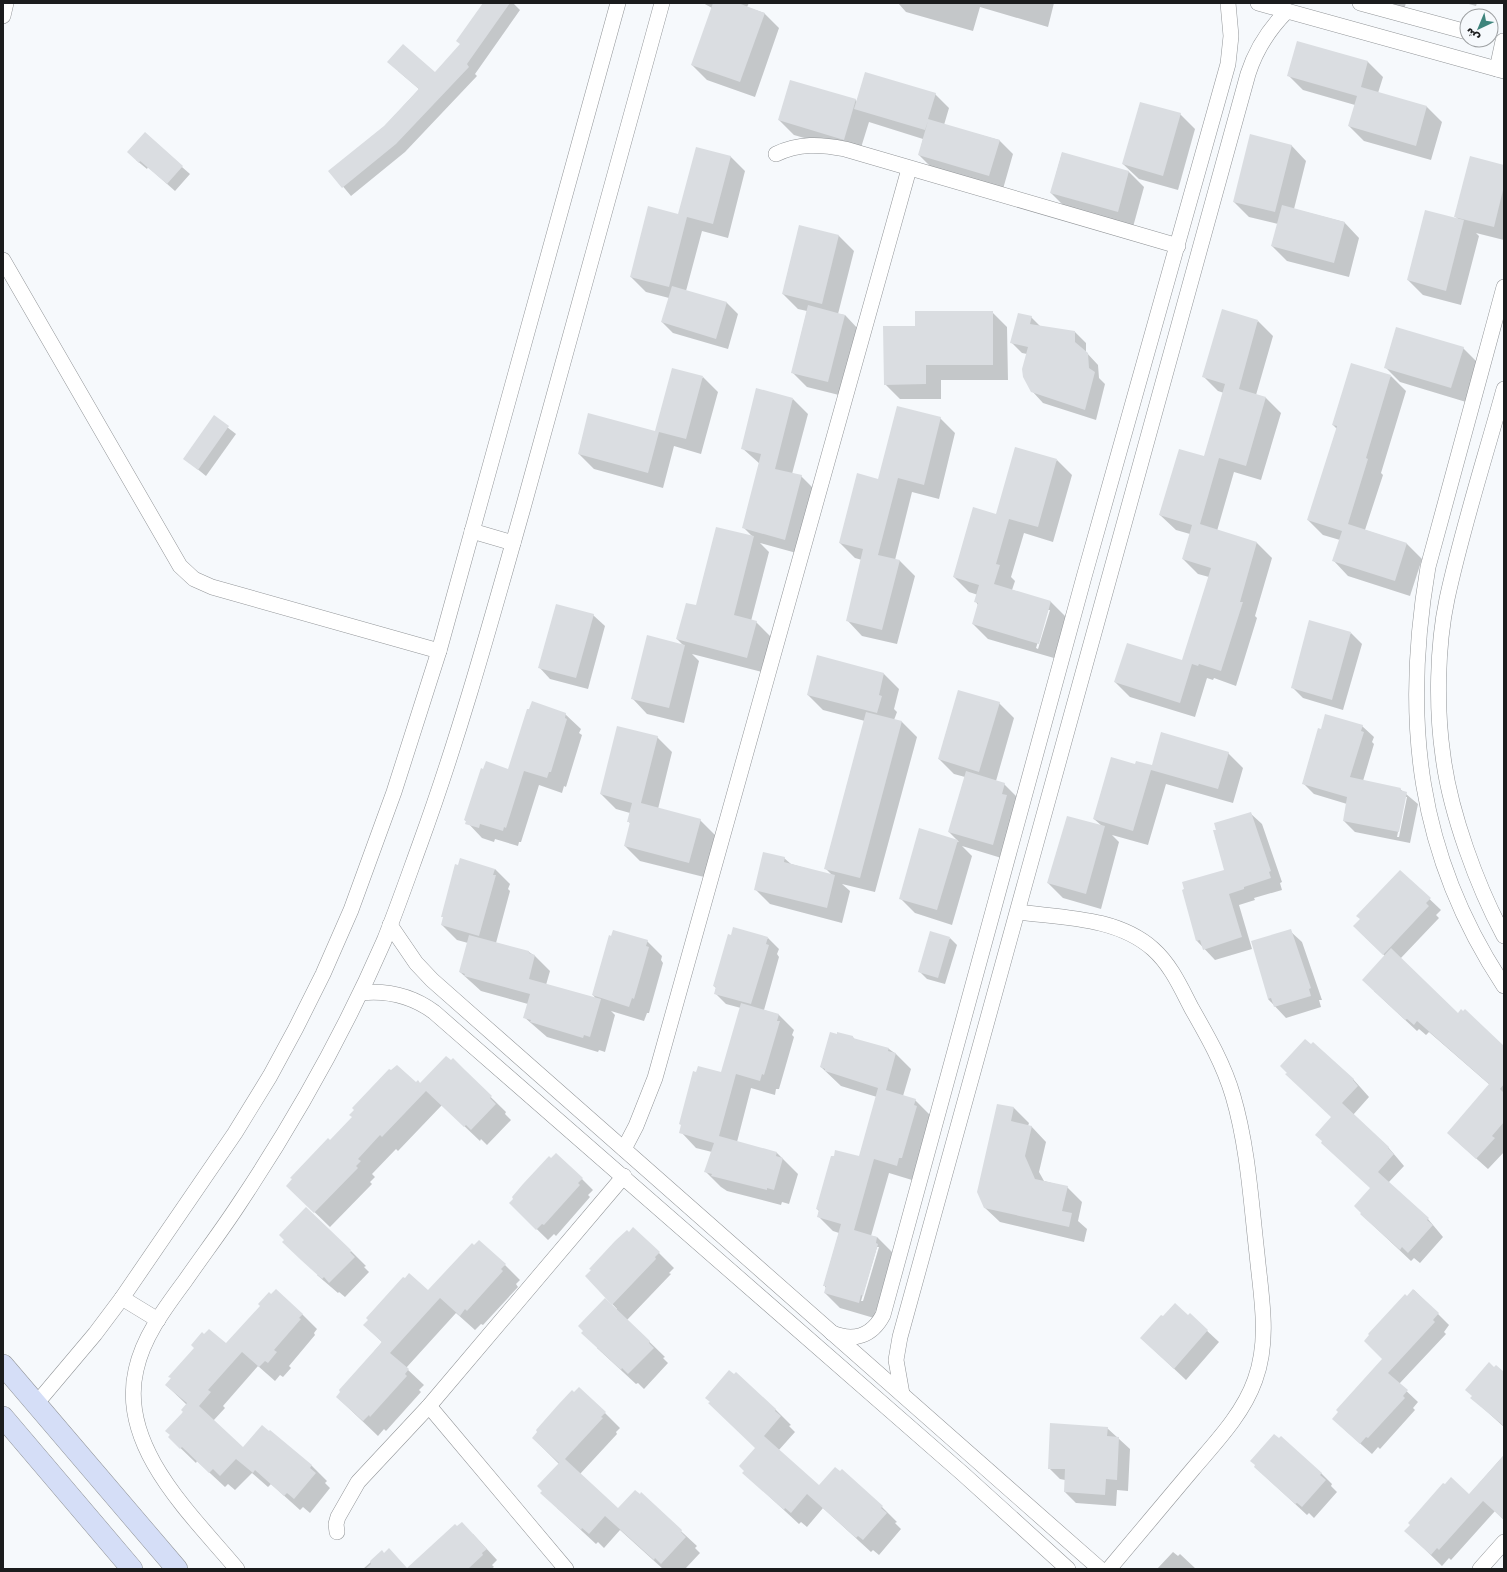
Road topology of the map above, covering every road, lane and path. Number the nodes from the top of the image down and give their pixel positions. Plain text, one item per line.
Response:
1 (6, 3) edge
2 (618, 3) edge
3 (662, 3) edge
4 (1228, 3) edge
5 (1258, 3) edge
6 (1360, 3) edge
7 (1287, 11) junction
8 (3, 16) edge
9 (1459, 30) edge
10 (1499, 40) edge
11 (1501, 70) edge
12 (1224, 77) junction
13 (1245, 83) junction
14 (776, 154) dead end
15 (909, 168) junction
16 (1178, 246) junction
17 (3, 260) edge
18 (1504, 287) edge
19 (1504, 389) edge
20 (1458, 455) junction
21 (1484, 462) junction
22 (472, 531) junction
23 (513, 544) junction
24 (439, 652) junction
25 (1018, 912) junction
26 (390, 925) junction
27 (1504, 936) edge
28 (1504, 986) edge
29 (361, 992) junction
30 (482, 1023) junction
31 (466, 1039) junction
32 (624, 1149) junction
33 (624, 1176) junction
34 (894, 1278) junction
35 (915, 1285) junction
36 (122, 1298) junction
37 (158, 1320) junction
38 (832, 1333) junction
39 (3, 1365) edge
40 (902, 1394) junction
41 (36, 1404) junction
42 (429, 1406) junction
43 (3, 1417) edge
44 (336, 1532) dead end
45 (1504, 1542) edge
46 (132, 1569) edge
47 (177, 1569) edge
48 (237, 1569) edge
49 (566, 1569) edge
50 (1068, 1569) edge
51 (1100, 1569) edge
52 (1109, 1569) edge
53 (1480, 1569) edge

1 - 8 street
2 - 22 street
3 - 23 street
4 - 12 street
5 - 7 street
6 - 9 street
7 - 11 street
7 - 13 street
10 - 11 street
12 - 13 street
12 - 16 street
13 - 25 street
14 - 15 street
15 - 16 street
15 - 32 street
16 - 34 street
17 - 24 street
18 - 20 street
19 - 21 street
20 - 21 street
20 - 28 street
21 - 27 street
22 - 23 street
22 - 24 street
23 - 26 street
24 - 36 street
25 - 35 street
25 - 52 street
26 - 29 street
26 - 30 street
29 - 31 street
29 - 37 street
30 - 31 street
30 - 32 street
31 - 33 street
32 - 38 street
33 - 42 street
33 - 50 street
34 - 35 street
34 - 38 street
35 - 40 street
36 - 37 street
36 - 41 street
37 - 48 street
38 - 40 street
39 - 41 street
40 - 51 street
41 - 47 street
42 - 44 street
42 - 49 street
43 - 46 street
45 - 53 street

